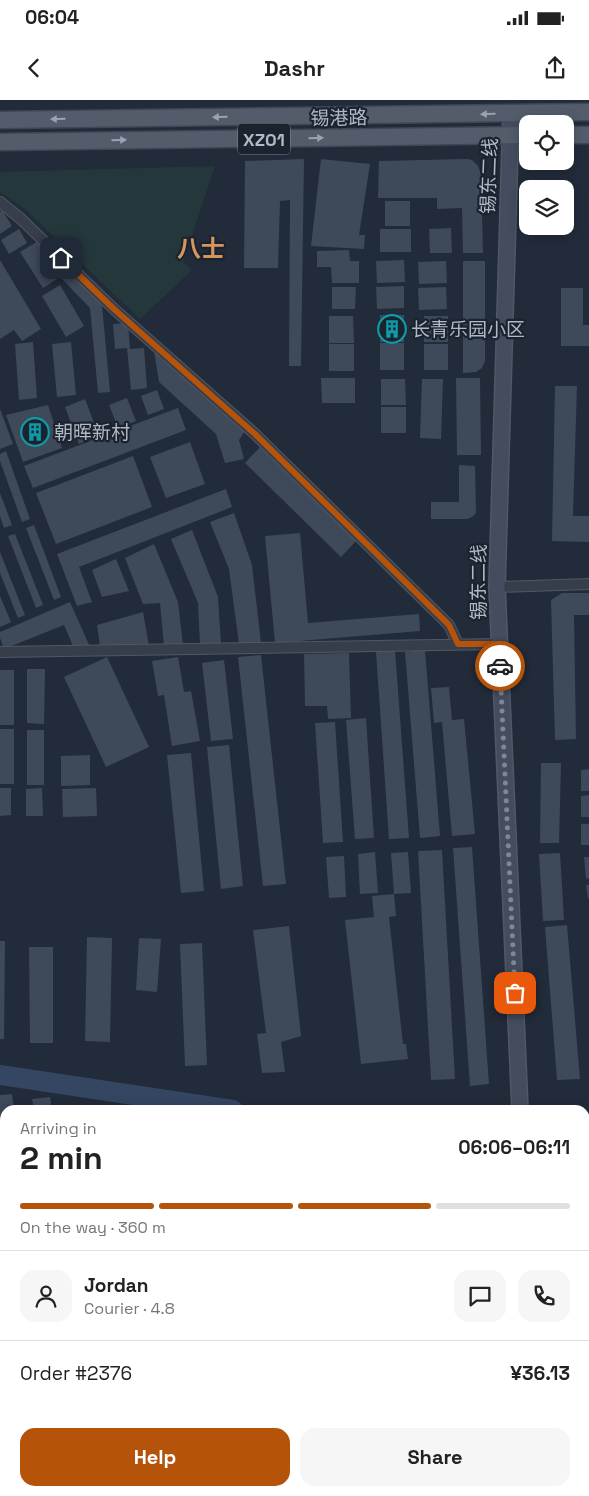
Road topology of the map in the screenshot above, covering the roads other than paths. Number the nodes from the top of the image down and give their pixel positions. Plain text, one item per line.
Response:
1 (511, 107) edge
2 (589, 112) edge
3 (0, 120) edge
4 (589, 134) edge
5 (574, 135) edge
6 (510, 136) junction
7 (519, 136) edge
8 (0, 142) edge
9 (0, 202) edge
10 (589, 584) edge
11 (497, 586) junction
12 (458, 644) junction
13 (499, 644) junction
14 (0, 652) edge
15 (520, 1105) edge

1 - 2 main road, 锡港路 / XZ01
1 -> 3 main road, 锡港路 / XZ01
1 - 6 main road, 锡东二线
4 - 5 main road
6 - 7 main road, 锡港路 / XZ01
8 -> 6 main road, 锡港路 / XZ01
6 - 11 main road, 锡东二线
9 - 12 street
10 - 11 street
11 - 13 main road, 锡东二线
12 - 13 street
12 - 14 street
13 - 15 main road, 锡东二线

